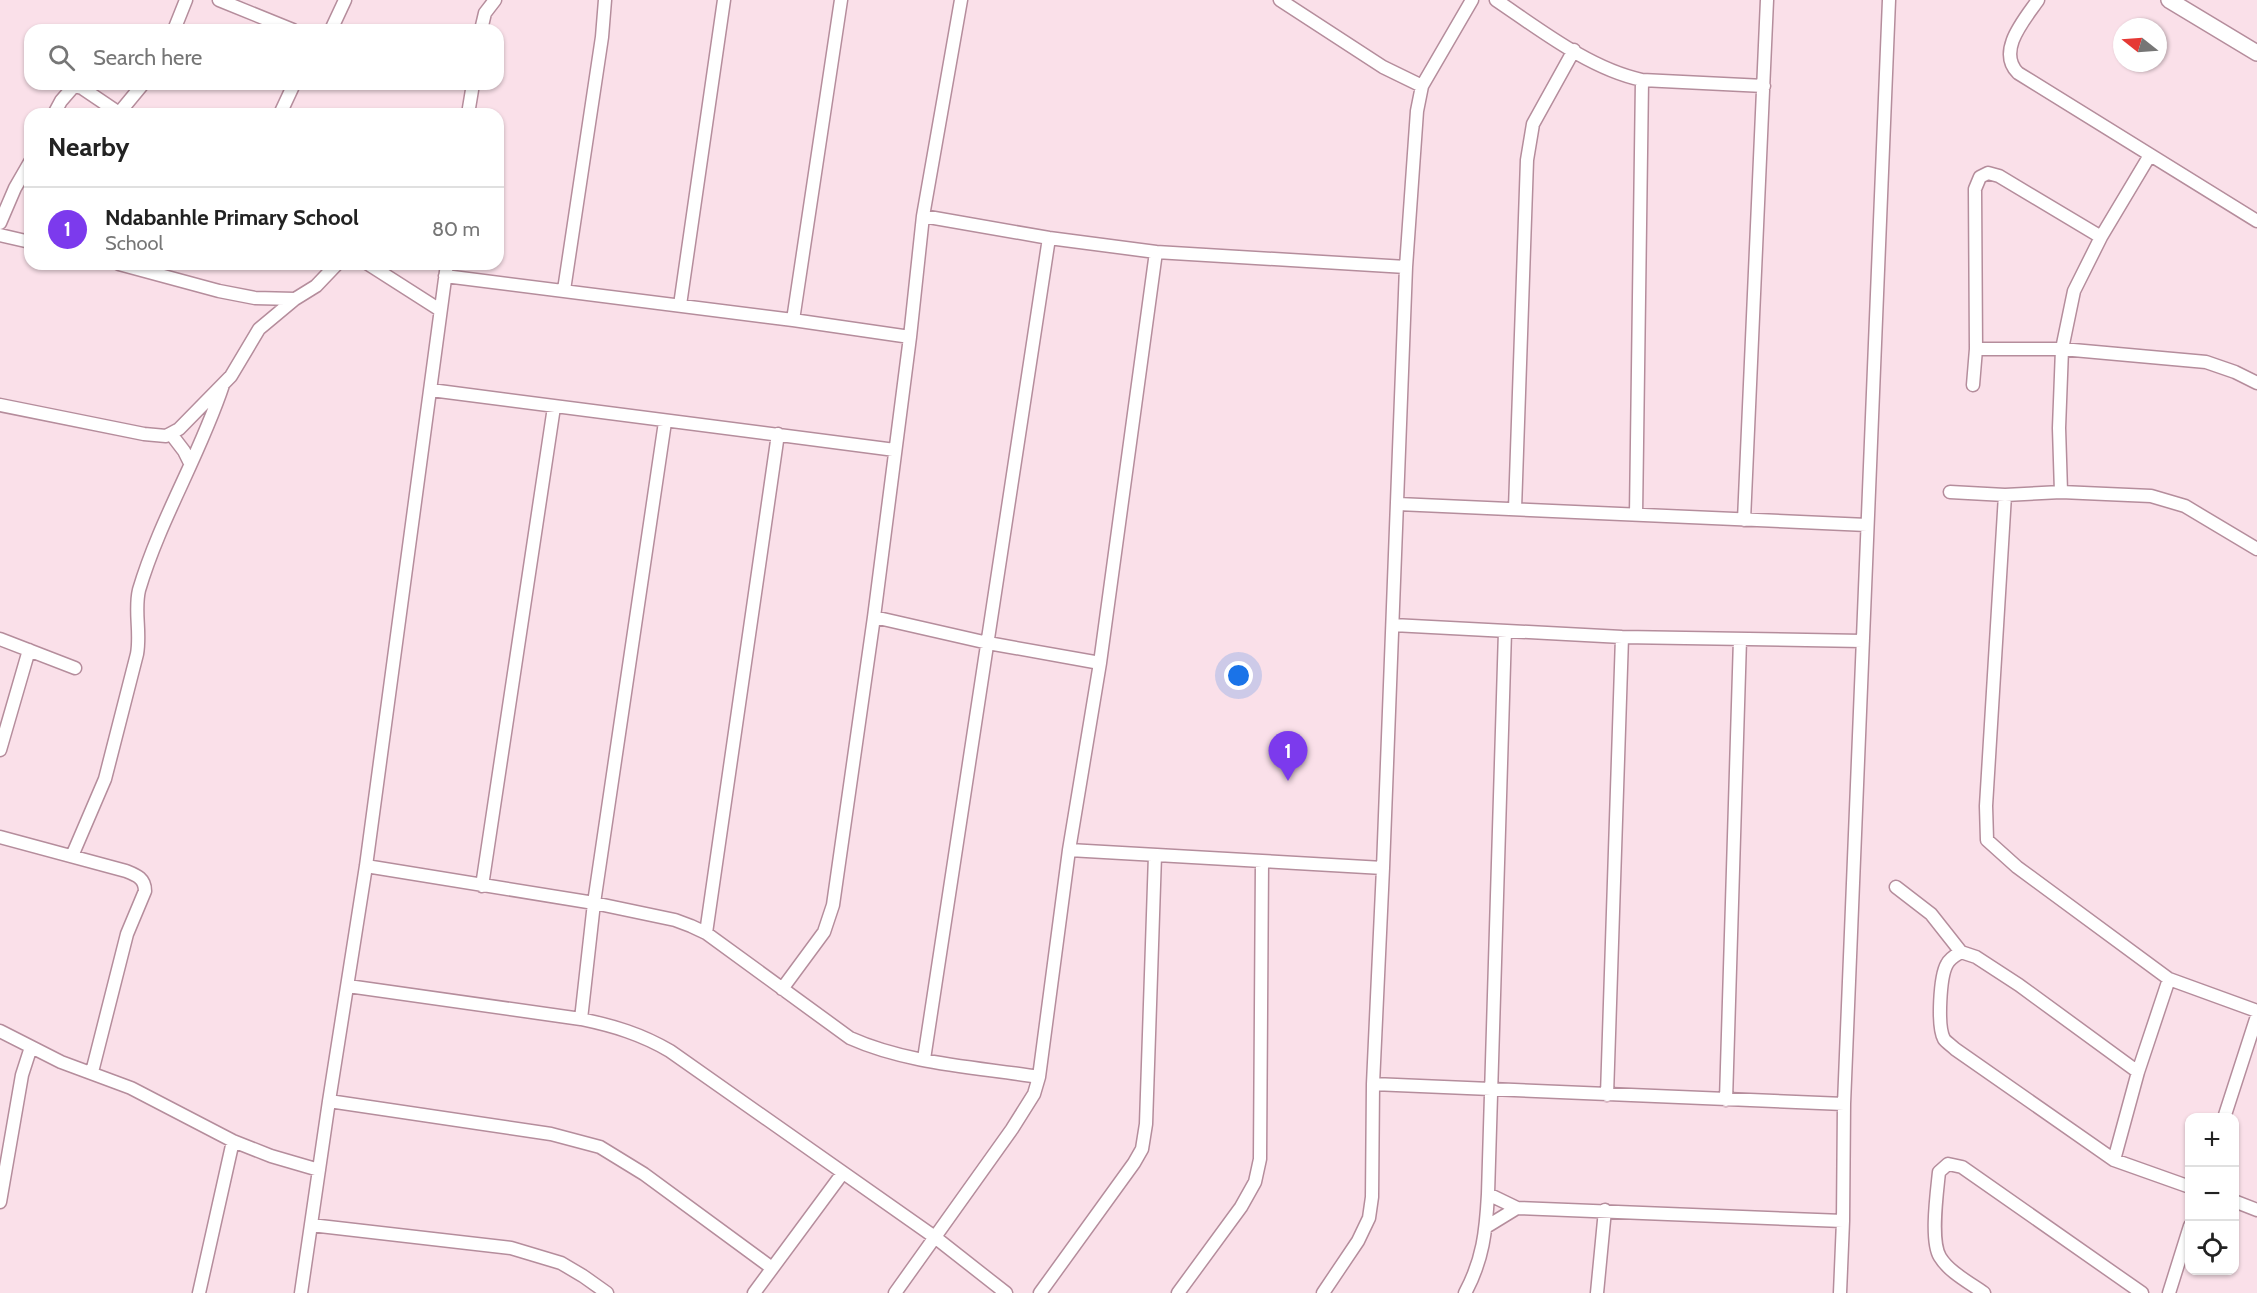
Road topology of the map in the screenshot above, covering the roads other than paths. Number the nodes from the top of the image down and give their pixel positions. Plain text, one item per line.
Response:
1 (186, 0) edge
2 (219, 0) edge
3 (345, 0) edge
4 (482, 0) edge
5 (495, 0) edge
6 (604, 0) edge
7 (724, 0) edge
8 (841, 0) edge
9 (962, 0) edge
10 (1280, 0) edge
11 (1472, 0) edge
12 (1496, 0) edge
13 (1767, 0) edge
14 (1889, 0) edge
15 (2038, 0) edge
16 (2169, 0) edge
17 (485, 13) junction
18 (176, 24) edge
19 (278, 24) edge
20 (334, 24) edge
21 (482, 24) edge
22 (1574, 50) junction
23 (2257, 53) edge
24 (1642, 80) junction
25 (1422, 86) junction
26 (1764, 86) junction
27 (71, 90) edge
28 (85, 90) edge
29 (138, 90) edge
30 (291, 90) edge
31 (472, 90) edge
32 (57, 108) edge
33 (112, 108) edge
34 (124, 108) edge
35 (283, 108) edge
36 (469, 108) edge
37 (2150, 155) junction
38 (24, 172) edge
39 (923, 216) junction
40 (2257, 221) edge
41 (0, 224) edge
42 (0, 235) edge
43 (2101, 237) junction
44 (1049, 238) junction
45 (24, 241) edge
46 (1156, 252) junction
47 (1406, 267) junction
48 (141, 270) edge
49 (331, 270) edge
50 (377, 270) edge
51 (446, 270) edge
52 (564, 290) junction
53 (295, 299) junction
54 (680, 305) junction
55 (440, 310) junction
56 (793, 320) junction
57 (910, 337) junction
58 (1976, 349) junction
59 (2062, 349) junction
60 (2257, 383) edge
61 (223, 385) junction
62 (1973, 385) dead end
63 (431, 390) junction
64 (0, 405) edge
65 (554, 407) junction
66 (665, 422) junction
67 (171, 434) junction
68 (778, 434) junction
69 (895, 450) junction
70 (190, 463) junction
71 (1950, 492) dead end
72 (2061, 492) junction
73 (2005, 495) junction
74 (1398, 504) junction
75 (1515, 509) junction
76 (1636, 515) junction
77 (1744, 520) junction
78 (1867, 525) junction
79 (2257, 549) edge
80 (874, 617) junction
81 (1393, 625) junction
82 (1504, 631) junction
83 (1623, 637) junction
84 (0, 639) edge
85 (1740, 639) junction
86 (1863, 641) junction
87 (988, 643) junction
88 (29, 650) junction
89 (1100, 663) junction
90 (75, 668) dead end
91 (0, 750) edge
92 (0, 837) edge
93 (1069, 850) junction
94 (1155, 855) junction
95 (72, 856) junction
96 (1262, 861) junction
97 (366, 866) junction
98 (1383, 868) junction
99 (483, 885) junction
100 (1896, 886) dead end
101 (594, 903) junction
102 (706, 933) junction
103 (1961, 952) junction
104 (2169, 979) junction
105 (348, 986) junction
106 (782, 989) junction
107 (2257, 1011) edge
108 (2257, 1016) edge
109 (581, 1019) junction
110 (0, 1031) edge
111 (31, 1047) junction
112 (924, 1059) junction
113 (93, 1072) junction
114 (2138, 1072) junction
115 (1039, 1077) junction
116 (1373, 1084) junction
117 (1491, 1089) junction
118 (1607, 1095) junction
119 (1726, 1100) junction
120 (329, 1101) junction
121 (1844, 1104) junction
122 (2226, 1113) edge
123 (233, 1141) junction
124 (2114, 1160) junction
125 (320, 1170) junction
126 (842, 1174) junction
127 (2185, 1185) edge
128 (1488, 1194) junction
129 (0, 1202) edge
130 (2239, 1203) edge
131 (1517, 1209) junction
132 (1605, 1210) junction
133 (2257, 1210) edge
134 (1843, 1221) junction
135 (311, 1225) junction
136 (1486, 1227) junction
137 (936, 1238) junction
138 (2185, 1242) edge
139 (772, 1268) junction
140 (199, 1293) edge
141 (302, 1293) edge
142 (607, 1293) edge
143 (754, 1293) edge
144 (896, 1293) edge
145 (1006, 1293) edge
146 (1040, 1293) edge
147 (1178, 1293) edge
148 (1323, 1293) edge
149 (1465, 1293) edge
150 (1597, 1293) edge
151 (1840, 1293) edge
152 (1984, 1293) edge
153 (2142, 1293) edge
154 (2169, 1293) edge

1 - 18 street
2 - 19 street
3 - 20 street
4 - 17 street
5 - 17 street
6 - 52 street
7 - 54 street
8 - 56 street
9 - 39 street
10 - 25 street
11 - 25 street
12 - 22 street
13 - 26 street
14 - 78 street
15 - 37 street
16 - 23 street
17 - 21 street
22 - 24 street
22 - 75 street
24 - 26 street
24 - 76 street
25 - 47 street
26 - 77 street
27 - 32 street
28 - 33 street
29 - 34 street
30 - 35 street
31 - 36 street
37 - 40 street
37 - 43 street
38 - 41 street
39 - 44 street
39 - 57 street
42 - 45 street
43 - 58 street
43 - 59 street
44 - 46 street
44 - 87 street
46 - 47 street
46 - 89 street
47 - 74 street
48 - 53 street
49 - 53 street
50 - 55 street
51 - 52 street
51 - 55 street
52 - 54 street
53 - 61 street
54 - 56 street
55 - 63 street
56 - 57 street
57 - 69 street
58 - 59 street
58 - 62 street
59 - 60 street
59 - 72 street
61 - 67 street
61 - 70 street
63 - 65 street
63 - 97 street
64 - 67 street
65 - 66 street
65 - 99 street
66 - 68 street
66 - 101 street
67 - 70 street
68 - 69 street
68 - 102 street
69 - 80 street
70 - 95 street
71 - 73 street
72 - 73 street
72 - 79 street
73 - 104 street
74 - 75 street
74 - 81 street
75 - 76 street
76 - 77 street
77 - 78 street
78 - 86 street
80 - 87 street
80 - 106 street
81 - 82 street
81 - 98 street
82 - 83 street
82 - 117 street
83 - 85 street
83 - 118 street
84 - 88 street
85 - 86 street
85 - 119 street
86 - 121 street
87 - 89 street
87 - 112 street
88 - 90 street
88 - 91 street
89 - 93 street
92 - 95 street
93 - 94 street
93 - 115 street
94 - 96 street
94 - 146 street
95 - 113 street
96 - 98 street
96 - 147 street
97 - 99 street
97 - 105 street
98 - 116 street
99 - 101 street
100 - 103 street
101 - 102 street
101 - 109 street
102 - 106 street
103 - 114 street
103 - 124 street
104 - 107 street
104 - 114 street
105 - 109 street
105 - 120 street
106 - 112 street
108 - 122 street
109 - 126 street
110 - 111 street
111 - 113 street
111 - 129 street
112 - 115 street
113 - 123 street
114 - 124 street
115 - 137 street
116 - 117 street
116 - 148 street
117 - 118 street
117 - 128 street
118 - 119 street
119 - 121 street
120 - 125 street
120 - 139 street
121 - 134 street
123 - 125 street
123 - 140 street
124 - 127 street
125 - 135 street
126 - 137 street
126 - 139 street
128 - 131 street
128 - 136 street
130 - 133 street
131 - 132 street
131 - 136 street
132 - 134 street
132 - 150 street
134 - 151 street
135 - 141 street
135 - 142 street
136 - 149 street
137 - 144 street
137 - 145 street
138 - 154 street
139 - 143 street
152 - 153 street

